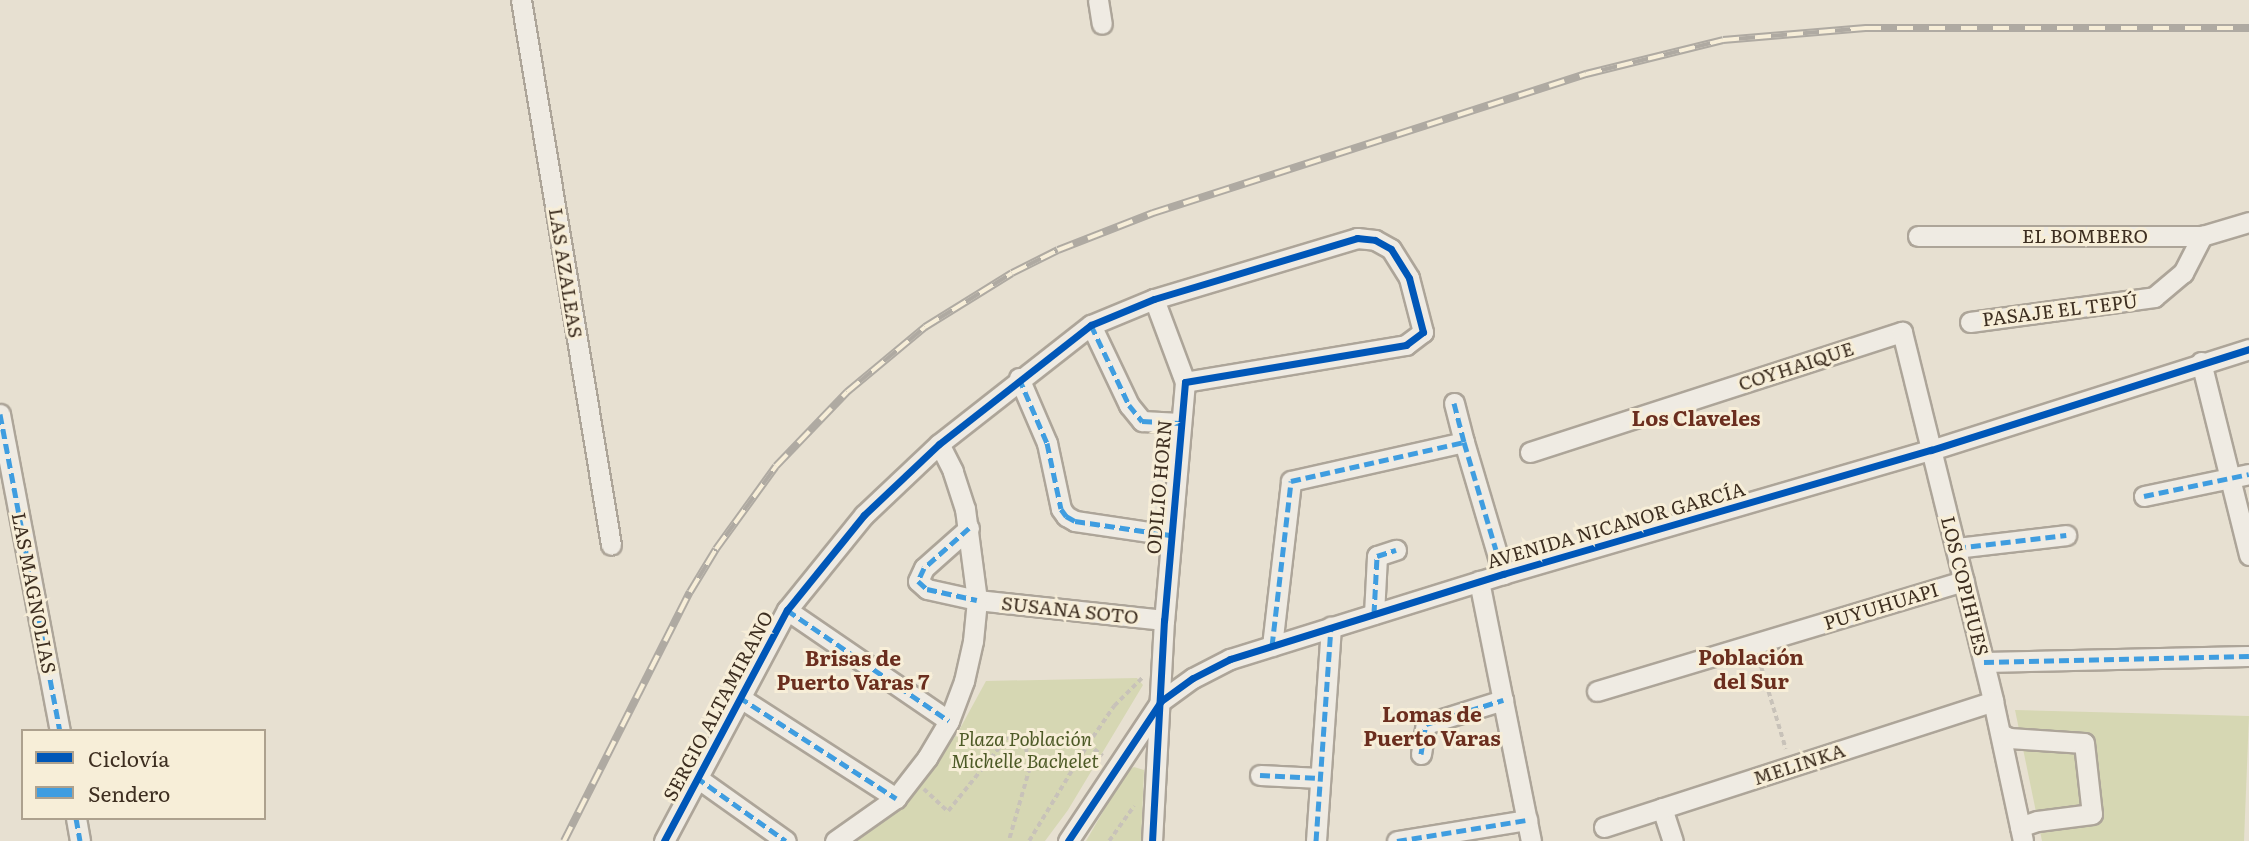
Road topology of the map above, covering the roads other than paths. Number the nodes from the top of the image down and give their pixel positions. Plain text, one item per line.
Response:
1 (521, 0) edge
2 (1098, 0) edge
3 (1102, 24) dead end
4 (2249, 222) edge
5 (1918, 236) dead end
6 (2202, 236) junction
7 (1154, 299) junction
8 (1970, 321) dead end
9 (1091, 325) junction
10 (1902, 332) joint
11 (2249, 349) edge
12 (2202, 362) junction
13 (1019, 378) junction
14 (1185, 382) junction
15 (1454, 403) dead end
16 (0, 414) edge
17 (1180, 423) junction
18 (1464, 442) junction
19 (939, 443) junction
20 (1931, 450) junction
21 (1530, 453) dead end
22 (2240, 476) edge
23 (2144, 496) dead end
24 (969, 528) junction
25 (1170, 535) junction
26 (2066, 535) dead end
27 (611, 545) dead end
28 (1956, 548) junction
29 (1396, 550) dead end
30 (2249, 555) edge
31 (1503, 574) junction
32 (1479, 581) junction
33 (1964, 581) junction
34 (977, 600) junction
35 (787, 610) junction
36 (1374, 614) junction
37 (1164, 620) junction
38 (1331, 627) junction
39 (1272, 646) junction
40 (2249, 656) edge
41 (1984, 662) junction
42 (1597, 691) dead end
43 (739, 696) junction
44 (1503, 700) junction
45 (1161, 701) junction
46 (1993, 701) junction
47 (949, 721) junction
48 (60, 729) edge
49 (2000, 734) junction
50 (1421, 754) dead end
51 (1125, 756) junction
52 (1157, 762) junction
53 (1260, 775) dead end
54 (696, 777) junction
55 (1320, 778) junction
56 (896, 798) junction
57 (1662, 808) junction
58 (76, 820) edge
59 (1527, 820) junction
60 (1604, 827) dead end
61 (2022, 834) edge
62 (80, 841) edge
63 (664, 841) edge
64 (786, 841) edge
65 (835, 841) edge
66 (1068, 841) edge
67 (1152, 841) edge
68 (1316, 841) edge
69 (1397, 841) edge
70 (1531, 841) edge
71 (1672, 841) edge

1 - 27 street, LAS AZALEAS
2 - 3 street
4 - 6 street, EL BOMBERO
5 - 6 street, EL BOMBERO
6 - 8 street, PASAJE EL TEPÚ
7 - 9 street, SERGIO ALTAMIRANO
7 - 14 street
7 - 14 street, SERGIO ALTAMIRANO
9 - 13 street, SERGIO ALTAMIRANO
9 - 17 street
10 - 20 street, LOS COPIHUES
10 - 21 street, COYHAIQUE
11 - 12 street, AVENIDA NICANOR GARCÍA
12 - 20 street, AVENIDA NICANOR GARCÍA
12 - 22 street
13 - 19 street, SERGIO ALTAMIRANO
13 - 25 street
14 - 17 street, ODILIO HORN
15 - 18 street
16 - 48 street, LAS MAGNOLIAS
17 - 25 street, ODILIO HORN
18 - 31 street
18 - 39 street
19 - 24 street
19 - 35 street, SERGIO ALTAMIRANO
20 - 28 street, LOS COPIHUES
20 - 31 street, AVENIDA NICANOR GARCÍA
22 - 23 street
22 - 30 street
24 - 34 street
24 - 34 street, SUSANA SOTO
25 - 37 street, ODILIO HORN
26 - 28 street
28 - 33 street, LOS COPIHUES
29 - 36 street
31 - 32 street, AVENIDA NICANOR GARCÍA
32 - 36 street, AVENIDA NICANOR GARCÍA
32 - 44 street
33 - 41 street, LOS COPIHUES
33 - 42 street, PUYUHUAPI
34 - 37 street, SUSANA SOTO
34 - 47 street
35 - 43 street, SERGIO ALTAMIRANO
35 - 47 street
36 - 38 street, AVENIDA NICANOR GARCÍA
37 - 45 street, ODILIO HORN
38 - 39 street, AVENIDA NICANOR GARCÍA
38 - 55 street
39 - 45 street, AVENIDA NICANOR GARCÍA
40 - 41 street
41 - 46 street, LOS COPIHUES
43 - 54 street, SERGIO ALTAMIRANO
43 - 56 street
44 - 50 street
44 - 59 street
45 - 51 street, AVENIDA NICANOR GARCÍA
45 - 52 street, ODILIO HORN
46 - 49 street, LOS COPIHUES
46 - 57 street, MELINKA
47 - 56 street
49 - 61 street, LOS COPIHUES
49 - 61 street
51 - 52 street
51 - 66 street, AVENIDA NICANOR GARCÍA
52 - 67 street, ODILIO HORN
53 - 55 street
54 - 63 street, SERGIO ALTAMIRANO
54 - 64 street
55 - 68 street
56 - 65 street
57 - 60 street, MELINKA
57 - 71 street
58 - 62 street
59 - 69 street
59 - 70 street

